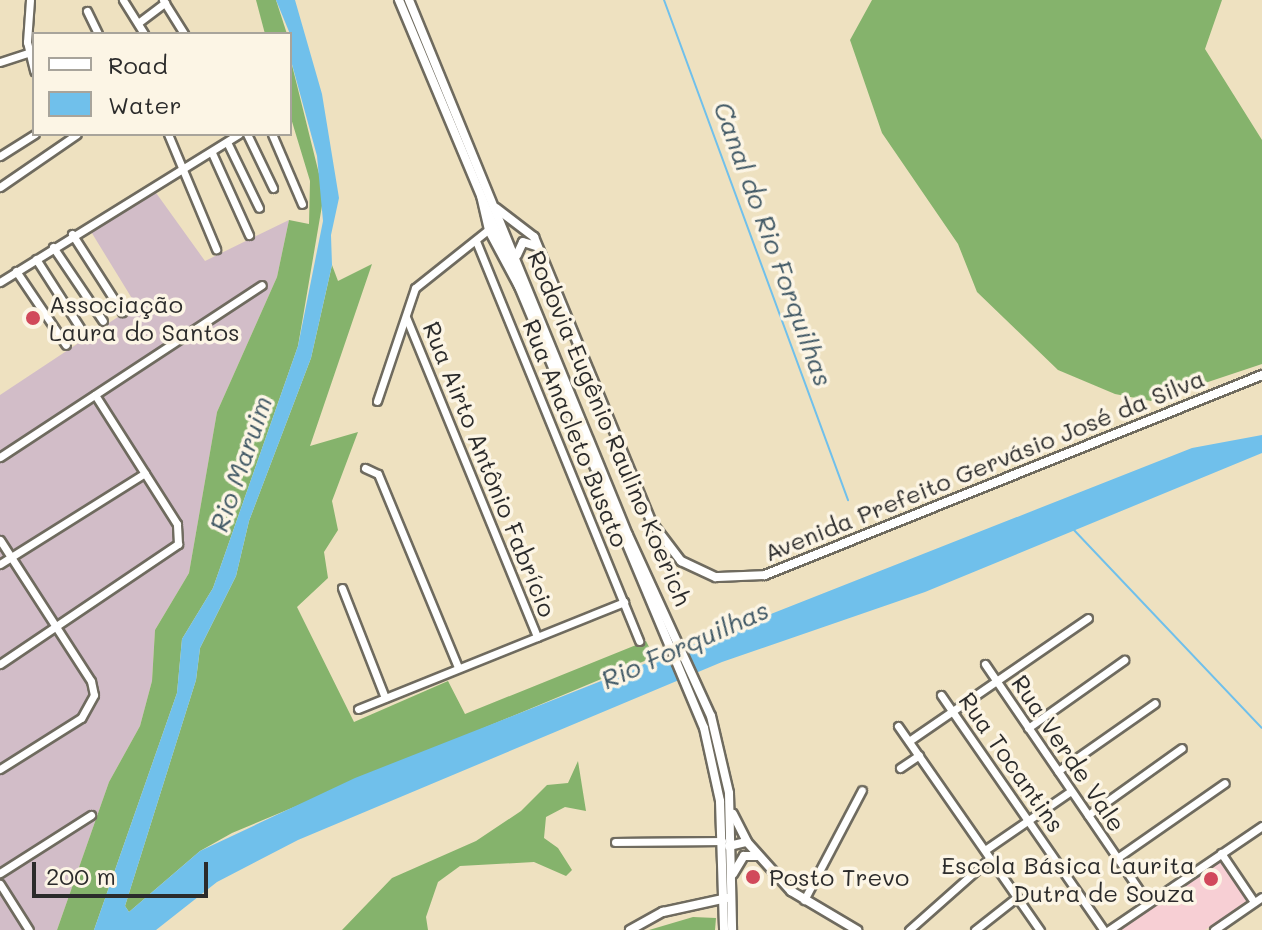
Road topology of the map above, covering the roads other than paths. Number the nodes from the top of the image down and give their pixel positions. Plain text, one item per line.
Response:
1 (30, 0) edge
2 (123, 0) edge
3 (400, 0) edge
4 (164, 1) edge
5 (410, 3) edge
6 (87, 11) dead end
7 (138, 23) junction
8 (97, 32) edge
9 (143, 32) edge
10 (183, 32) edge
11 (28, 53) junction
12 (0, 62) edge
13 (32, 65) edge
14 (32, 136) edge
15 (74, 136) edge
16 (169, 136) edge
17 (236, 136) edge
18 (248, 136) edge
19 (273, 136) edge
20 (227, 142) junction
21 (212, 153) junction
22 (0, 156) edge
23 (180, 170) junction
24 (0, 187) edge
25 (273, 188) dead end
26 (480, 193) junction
27 (302, 204) dead end
28 (259, 208) dead end
29 (496, 208) junction
30 (488, 230) junction
31 (72, 234) junction
32 (249, 235) dead end
33 (476, 241) junction
34 (53, 247) junction
35 (216, 249) dead end
36 (539, 250) junction
37 (516, 258) junction
38 (36, 259) junction
39 (16, 271) junction
40 (0, 282) edge
41 (262, 285) dead end
42 (519, 288) junction
43 (122, 312) dead end
44 (406, 317) junction
45 (103, 321) dead end
46 (84, 334) dead end
47 (66, 345) dead end
48 (1262, 375) edge
49 (95, 395) junction
50 (377, 401) dead end
51 (0, 457) edge
52 (365, 468) dead end
53 (145, 473) junction
54 (0, 540) edge
55 (11, 557) junction
56 (0, 564) edge
57 (342, 588) dead end
58 (624, 602) junction
59 (1088, 618) dead end
60 (56, 627) junction
61 (672, 636) junction
62 (537, 637) junction
63 (639, 641) dead end
64 (1124, 660) dead end
65 (0, 664) edge
66 (985, 664) dead end
67 (458, 667) junction
68 (996, 681) junction
69 (941, 695) dead end
70 (385, 698) junction
71 (1155, 703) dead end
72 (358, 709) dead end
73 (953, 711) junction
74 (898, 726) dead end
75 (1028, 728) junction
76 (909, 741) junction
77 (1182, 748) dead end
78 (919, 755) junction
79 (900, 768) dead end
80 (0, 769) edge
81 (1058, 771) junction
82 (1225, 783) dead end
83 (862, 790) dead end
84 (1071, 791) junction
85 (730, 806) junction
86 (91, 815) dead end
87 (1088, 815) junction
88 (1028, 820) junction
89 (1262, 826) edge
90 (722, 841) junction
91 (615, 842) dead end
92 (747, 849) junction
93 (731, 850) junction
94 (985, 850) junction
95 (1221, 853) junction
96 (990, 858) junction
97 (1117, 858) junction
98 (0, 873) edge
99 (731, 883) junction
100 (0, 884) edge
101 (1017, 897) junction
102 (727, 898) junction
103 (804, 900) junction
104 (1258, 900) edge
105 (1148, 903) junction
106 (29, 930) edge
107 (630, 930) edge
108 (724, 930) edge
109 (732, 930) edge
110 (857, 930) edge
111 (909, 930) edge
112 (975, 930) edge
113 (1040, 930) edge
114 (1106, 930) edge
115 (1214, 930) edge

1 - 11 street
2 - 7 street
3 - 26 main road, Rodovia Eugênio Raulino Koerich
4 - 7 street
4 - 10 street
5 - 29 main road, Rodovia Eugênio Raulino Koerich
6 - 8 street
7 - 9 street
11 - 12 street
11 - 13 street
14 - 22 street
15 - 24 street
16 - 23 street
17 - 20 street
18 - 25 street
19 - 27 street
20 - 21 street
20 - 28 street
21 - 23 street
21 - 32 street
23 - 31 street
23 - 35 street
26 - 30 street
26 - 42 main road, Rodovia Eugênio Raulino Koerich
29 - 36 main road, Avenida Prefeito Gervásio José da Silva
29 - 37 main road, Rodovia Eugênio Raulino Koerich
30 - 33 street
30 - 42 street
31 - 34 street
31 - 43 street
33 - 44 street
33 - 58 street, Rua Anacleto Busato
34 - 38 street
34 - 45 street
36 - 37 main road
36 - 48 main road, Avenida Prefeito Gervásio José da Silva
37 - 61 main road, Rodovia Eugênio Raulino Koerich
38 - 39 street
38 - 46 street
39 - 40 street
39 - 47 street
41 - 49 street
42 - 61 main road, Rodovia Eugênio Raulino Koerich
44 - 50 street
44 - 62 street, Rua Airto Antônio Fabrício
49 - 51 street
49 - 53 street
52 - 67 street
53 - 55 street
53 - 60 street
54 - 55 street
55 - 56 street
55 - 60 street
57 - 70 street
58 - 62 street
58 - 63 street, Rua Anacleto Busato
59 - 68 street
60 - 65 street
60 - 80 street
61 - 85 main road, Rodovia Eugênio Raulino Koerich
61 - 90 main road, Rodovia Eugênio Raulino Koerich
62 - 67 street
64 - 75 street
66 - 68 street, Rua Verde Vale
67 - 70 street
68 - 73 street
68 - 75 street, Rua Verde Vale
69 - 73 street, Rua Tocantins
70 - 72 street
71 - 81 street
73 - 76 street
73 - 88 street, Rua Tocantins
74 - 76 street
75 - 81 street, Rua Verde Vale
76 - 78 street
77 - 87 street
78 - 79 street
78 - 94 street
81 - 84 street, Rua Verde Vale
82 - 97 street
83 - 103 street
84 - 87 street, Rua Verde Vale
84 - 88 street
85 - 92 main road
85 - 93 main road, Rodovia Eugênio Raulino Koerich
86 - 98 street
87 - 97 street, Rua Verde Vale
88 - 94 street
88 - 114 street, Rua Tocantins
89 - 95 street
90 - 91 street
90 - 93 main road
90 - 102 main road, Rodovia Eugênio Raulino Koerich
92 - 93 main road
92 - 93 main road
92 - 99 main road
92 - 103 main road
93 - 99 main road, Rodovia Eugênio Raulino Koerich
94 - 96 street
95 - 104 street
95 - 105 street
96 - 101 street
96 - 111 street
97 - 105 street, Rua Verde Vale
99 - 102 main road, Rodovia Eugênio Raulino Koerich
100 - 106 street
101 - 112 street
101 - 113 street
102 - 107 main road
102 - 108 main road, Rodovia Eugênio Raulino Koerich
102 - 109 main road, Rodovia Eugênio Raulino Koerich
103 - 110 main road
104 - 115 street
105 - 114 street

